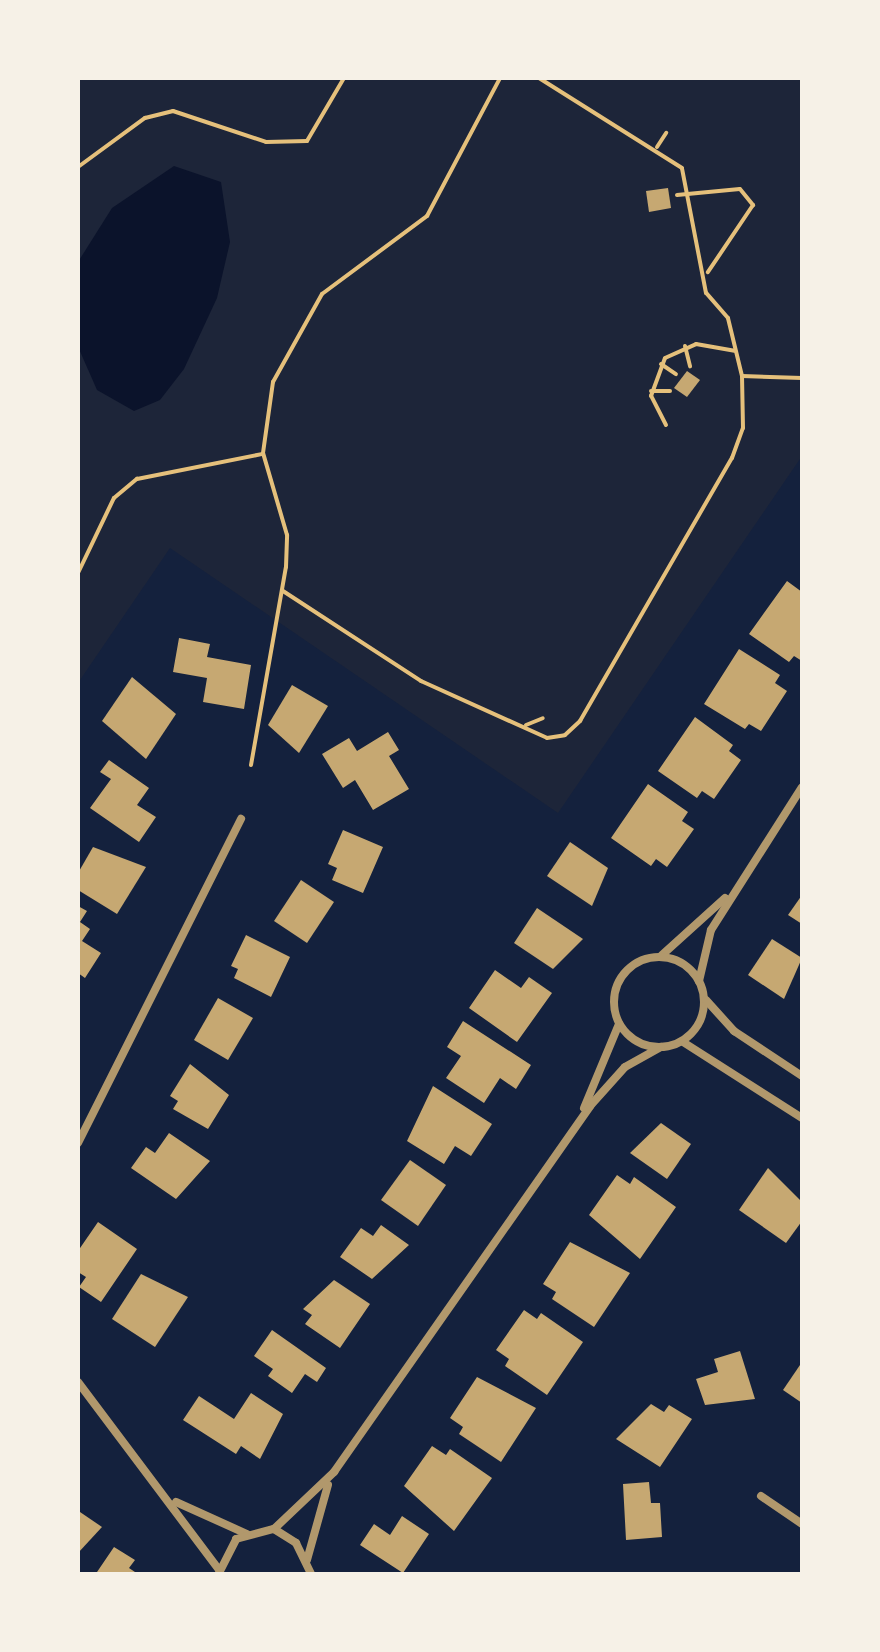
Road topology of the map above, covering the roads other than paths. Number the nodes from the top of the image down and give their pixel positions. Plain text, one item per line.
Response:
1 (802, 787) edge
2 (241, 819) dead end
3 (733, 888) junction
4 (662, 955) junction
5 (699, 982) junction
6 (706, 1000) junction
7 (619, 1024) junction
8 (683, 1042) junction
9 (661, 1047) junction
10 (802, 1076) edge
11 (802, 1118) edge
12 (572, 1130) junction
13 (78, 1143) edge
14 (78, 1382) edge
15 (334, 1472) junction
16 (165, 1495) junction
17 (761, 1496) dead end
18 (802, 1524) edge
19 (274, 1529) junction
20 (247, 1534) junction
21 (307, 1561) junction
22 (219, 1572) edge
23 (311, 1574) edge

1 - 3 street
2 - 13 street
3 - 4 street
3 - 5 street
4 - 5 street
4 - 7 street
5 - 6 street
6 - 8 street
6 - 10 street
7 - 9 street
7 - 12 street
8 - 9 street
8 - 11 street
9 - 12 street
12 - 15 street
14 - 16 street
15 - 19 street
15 - 21 street
16 - 20 street
16 - 22 street
17 - 18 street
19 - 20 street
19 - 21 street
20 - 22 street
21 - 23 street

